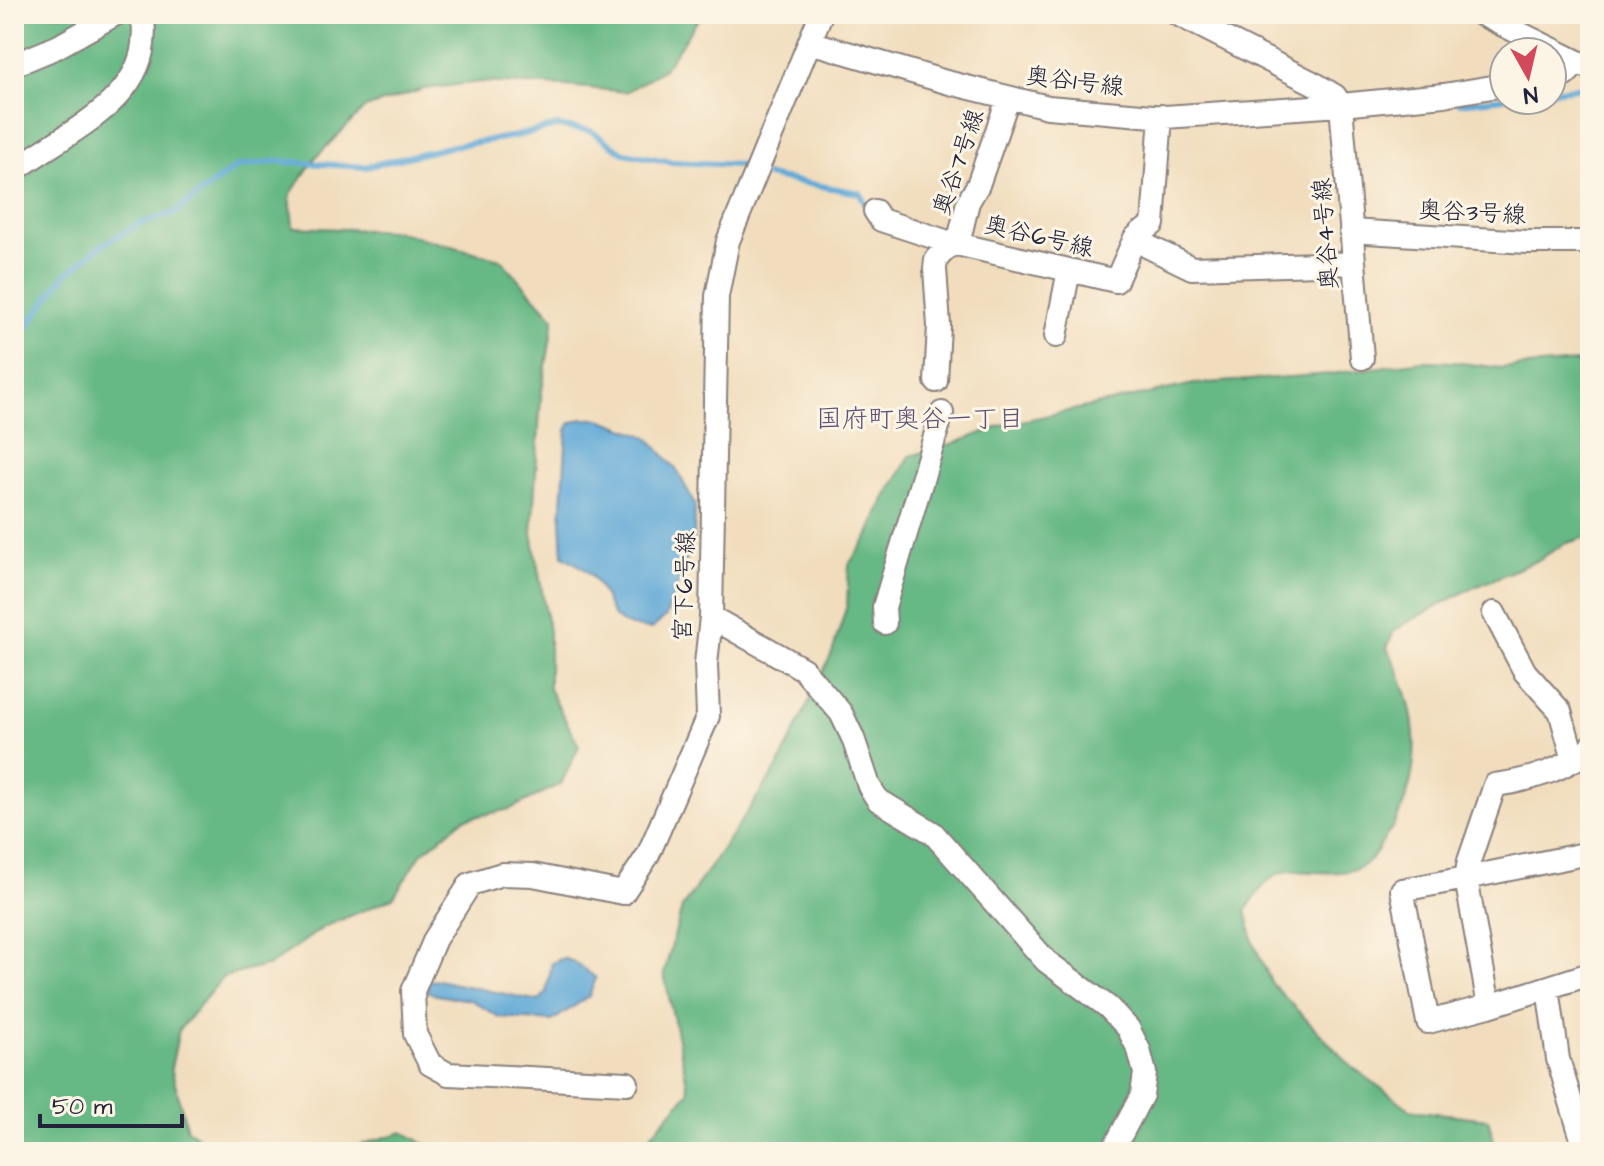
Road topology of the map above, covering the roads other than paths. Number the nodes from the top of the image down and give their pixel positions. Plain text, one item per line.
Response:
1 (116, 14) edge
2 (140, 14) edge
3 (821, 14) edge
4 (1177, 14) edge
5 (1481, 14) edge
6 (810, 42) junction
7 (14, 65) edge
8 (1584, 65) edge
9 (1488, 88) edge
10 (1008, 99) junction
11 (1341, 105) junction
12 (1161, 116) junction
13 (14, 171) edge
14 (875, 211) dead end
15 (1351, 231) junction
16 (1140, 233) junction
17 (1590, 242) edge
18 (958, 244) junction
19 (1353, 263) junction
20 (1069, 270) junction
21 (1056, 336) dead end
22 (1362, 358) dead end
23 (936, 381) dead end
24 (942, 413) dead end
25 (1494, 613) dead end
26 (711, 617) junction
27 (885, 623) dead end
28 (1582, 754) edge
29 (1590, 853) edge
30 (1466, 878) junction
31 (1590, 974) edge
32 (1548, 988) junction
33 (1489, 1006) junction
34 (627, 1083) dead end
35 (1112, 1152) edge
36 (1586, 1152) edge

1 - 7 street
2 - 13 street
3 - 6 street, 宮下6号線
4 - 11 street
5 - 8 street
6 - 10 street, 奥谷1号線
6 - 26 street, 宮下6号線
9 - 11 street, 奥谷1号線
10 - 12 street, 奥谷1号線
10 - 18 street, 奥谷7号線
11 - 12 street, 奥谷1号線
11 - 15 street, 奥谷4号線
12 - 16 street, 奥谷6号線
14 - 18 street, 奥谷6号線
15 - 17 street, 奥谷3号線
15 - 19 street, 奥谷4号線
16 - 19 street
16 - 20 street, 奥谷6号線
18 - 20 street, 奥谷6号線
18 - 23 street
19 - 22 street, 奥谷4号線
20 - 21 street
24 - 27 street
25 - 28 street
26 - 34 street, 宮下6号線
26 - 35 street
28 - 30 street
29 - 30 street
30 - 33 street
30 - 33 street
31 - 32 street
32 - 33 street
32 - 36 street

